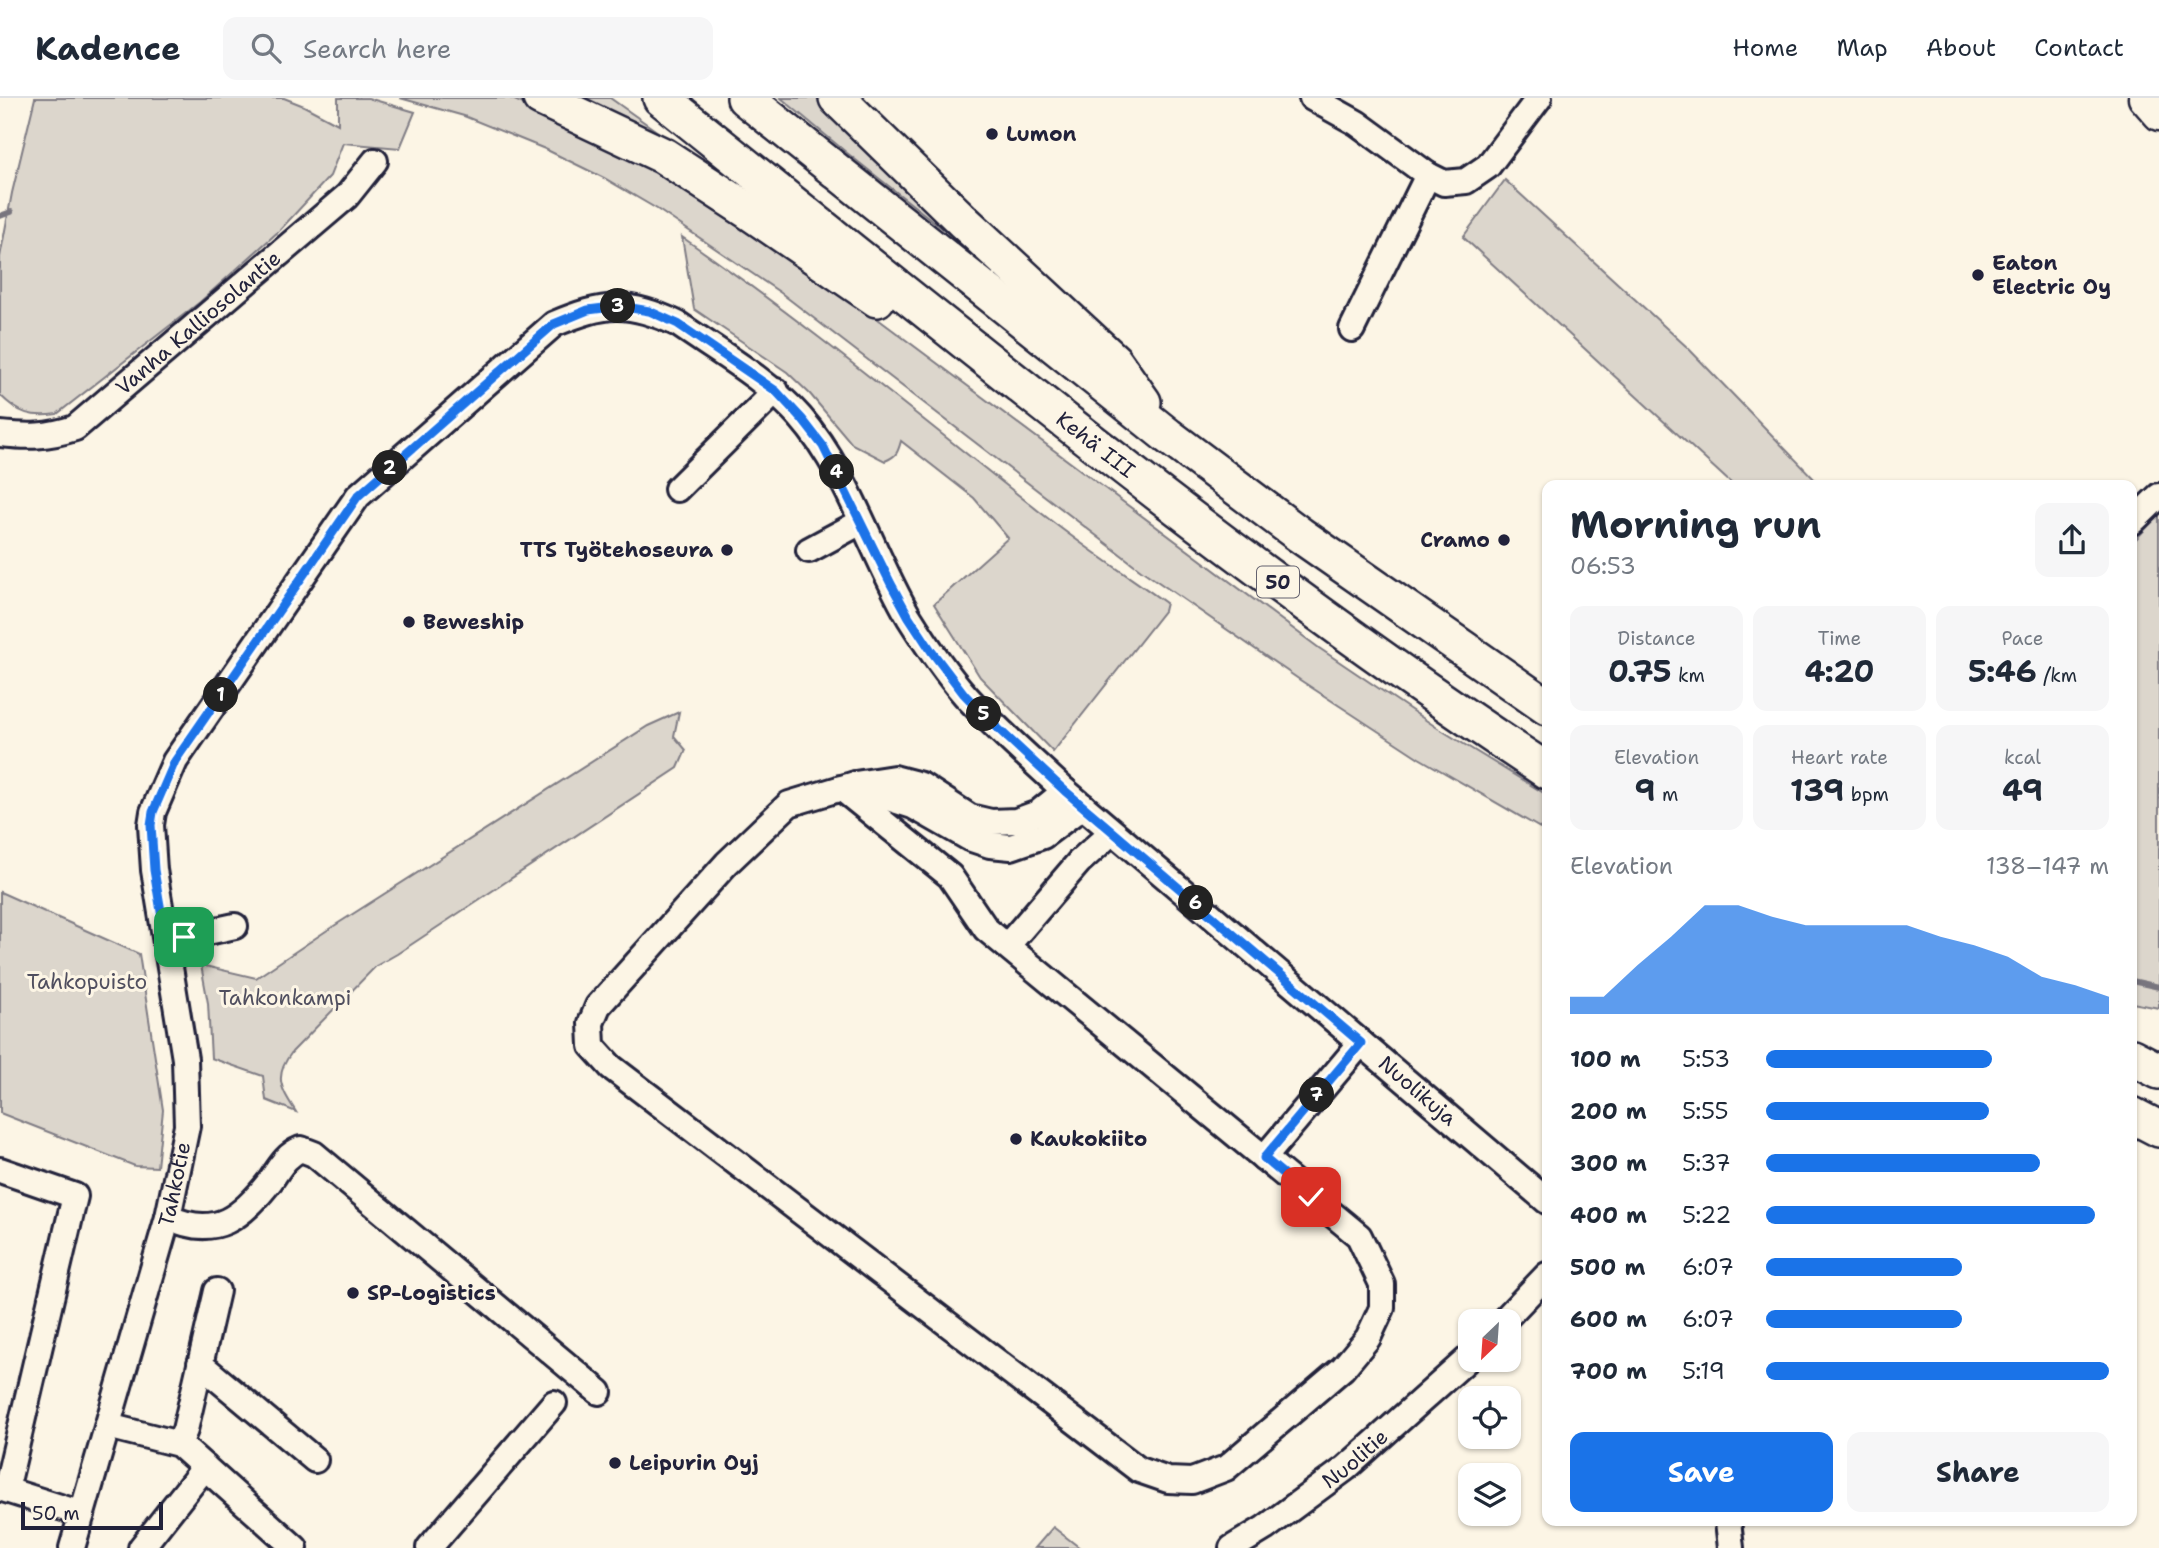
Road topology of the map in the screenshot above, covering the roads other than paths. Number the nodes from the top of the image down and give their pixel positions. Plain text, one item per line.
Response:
1 (541, 98) edge
2 (661, 98) edge
3 (745, 98) edge
4 (837, 98) edge
5 (1312, 98) edge
6 (1539, 98) edge
7 (2144, 98) edge
8 (1341, 105) edge
9 (2159, 115) edge
10 (375, 162) dead end
11 (1436, 179) junction
12 (1352, 330) dead end
13 (776, 391) junction
14 (1058, 417) junction
15 (0, 433) edge
16 (1168, 436) junction
17 (677, 489) dead end
18 (2159, 496) edge
19 (2137, 517) edge
20 (861, 522) junction
21 (809, 550) dead end
22 (1542, 704) edge
23 (1542, 768) edge
24 (848, 786) junction
25 (1074, 799) junction
26 (153, 812) joint
27 (1112, 832) junction
28 (235, 926) dead end
29 (166, 941) junction
30 (1007, 946) junction
31 (1361, 1043) junction
32 (2137, 1060) edge
33 (2159, 1071) edge
34 (2137, 1118) edge
35 (2159, 1129) edge
36 (1264, 1158) junction
37 (0, 1170) edge
38 (1542, 1196) edge
39 (168, 1217) junction
40 (1542, 1280) edge
41 (217, 1291) dead end
42 (1514, 1309) edge
43 (200, 1364) junction
44 (1458, 1368) edge
45 (598, 1392) dead end
46 (554, 1404) dead end
47 (107, 1426) junction
48 (179, 1444) junction
49 (315, 1460) dead end
50 (205, 1467) junction
51 (82, 1514) junction
52 (1729, 1526) edge
53 (72, 1548) edge
54 (141, 1548) edge
55 (295, 1548) edge
56 (429, 1548) edge
57 (1231, 1548) edge
58 (1731, 1548) edge

1 - 14 highway
2 - 14 highway, Kehä III / 50
3 - 16 highway, 50
4 - 16 highway
5 - 8 street
6 - 11 street
7 - 9 main road
8 - 11 street
10 - 15 street, Vanha Kalliosolantie
11 - 12 street
13 - 17 street
13 - 20 street, Nuolikuja
13 - 26 street, Nuolikuja
14 - 23 highway, Kehä III / 50
16 - 22 highway, 50
18 - 19 street
20 - 21 street
20 - 25 street, Nuolikuja
24 - 25 street
24 - 30 street
24 - 36 street
25 - 27 street, Nuolikuja
26 - 29 street, Tahkotie
27 - 30 street
27 - 31 street, Nuolikuja
28 - 29 street
29 - 39 street, Tahkotie
30 - 36 street
31 - 36 street
31 - 38 street, Nuolikuja
32 - 33 highway
34 - 35 highway
37 - 51 street
39 - 45 street
39 - 47 street, Tahkotie
40 - 42 street
41 - 43 street
43 - 48 street
43 - 49 street
44 - 57 street, Nuolitie
46 - 56 street
47 - 48 street
47 - 51 street, Tahkotie
48 - 50 street
50 - 54 street
50 - 55 street
51 - 53 street, Tahkotie
52 - 58 street

